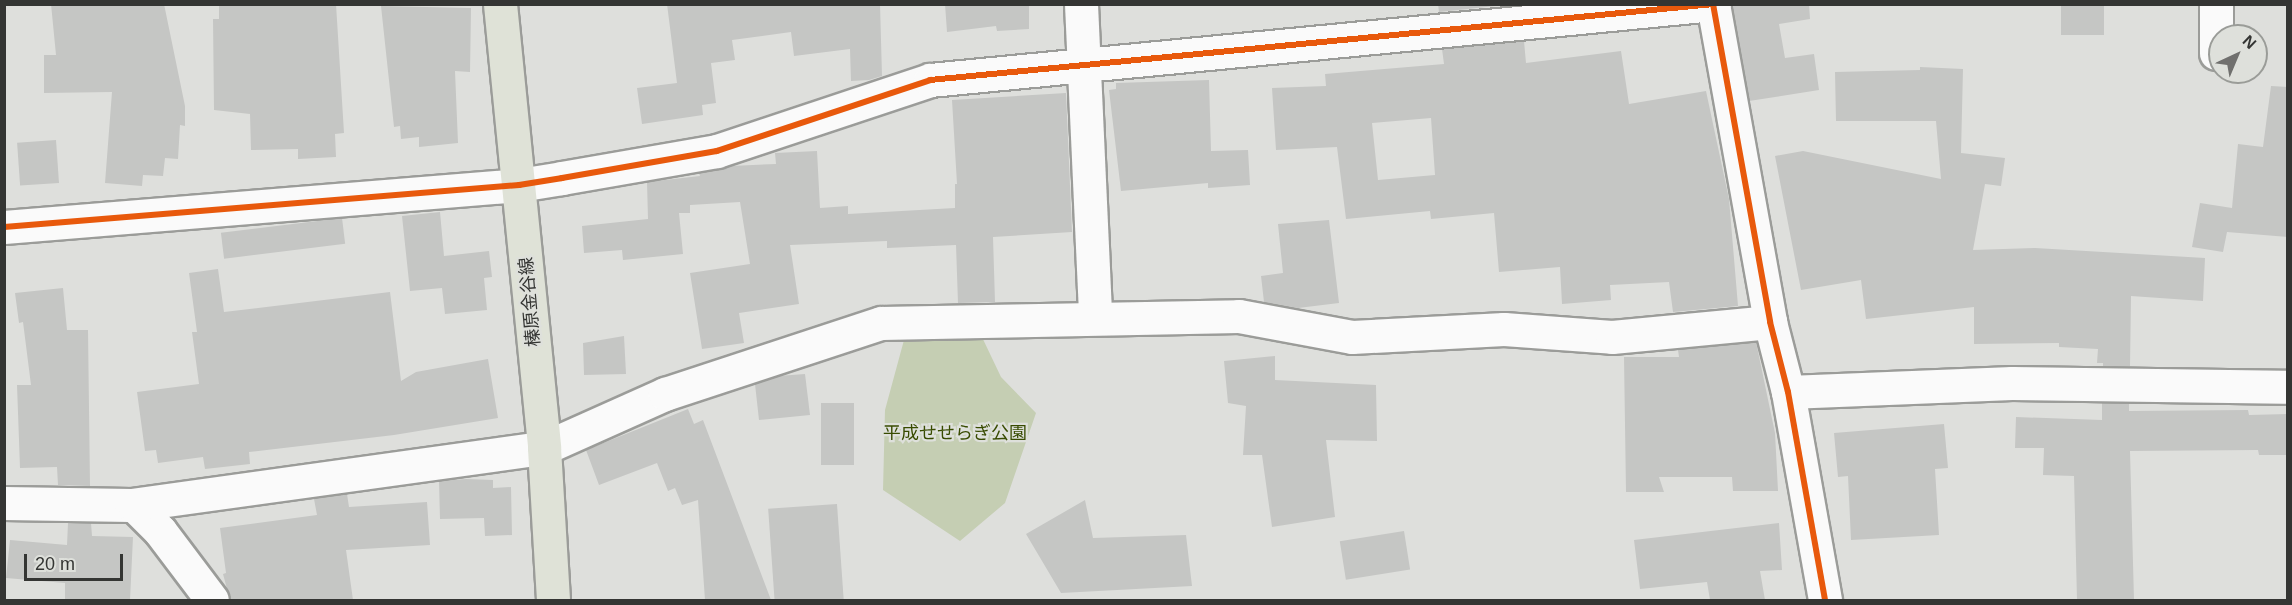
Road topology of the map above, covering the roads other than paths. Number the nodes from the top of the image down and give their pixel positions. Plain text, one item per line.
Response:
1 (500, 4) edge
2 (1082, 4) edge
3 (2216, 4) edge
4 (2216, 24) edge
5 (1084, 63) junction
6 (519, 185) junction
7 (4, 226) edge
8 (1095, 318) junction
9 (1770, 322) junction
10 (2288, 387) edge
11 (1788, 392) junction
12 (544, 448) junction
13 (4, 503) edge
14 (134, 505) junction
15 (212, 600) edge
16 (553, 600) edge
17 (1825, 600) edge

1 - 6 main road, 榛原金谷線
2 - 5 street
3 - 4 street
5 - 6 street
5 - 8 street
5 - 9 street
6 - 7 street
6 - 12 main road, 榛原金谷線
8 - 9 street
8 - 12 street
9 - 11 street
10 - 11 street
11 - 17 street
12 - 14 street
12 - 16 main road, 榛原金谷線
13 - 14 street
14 - 15 street

